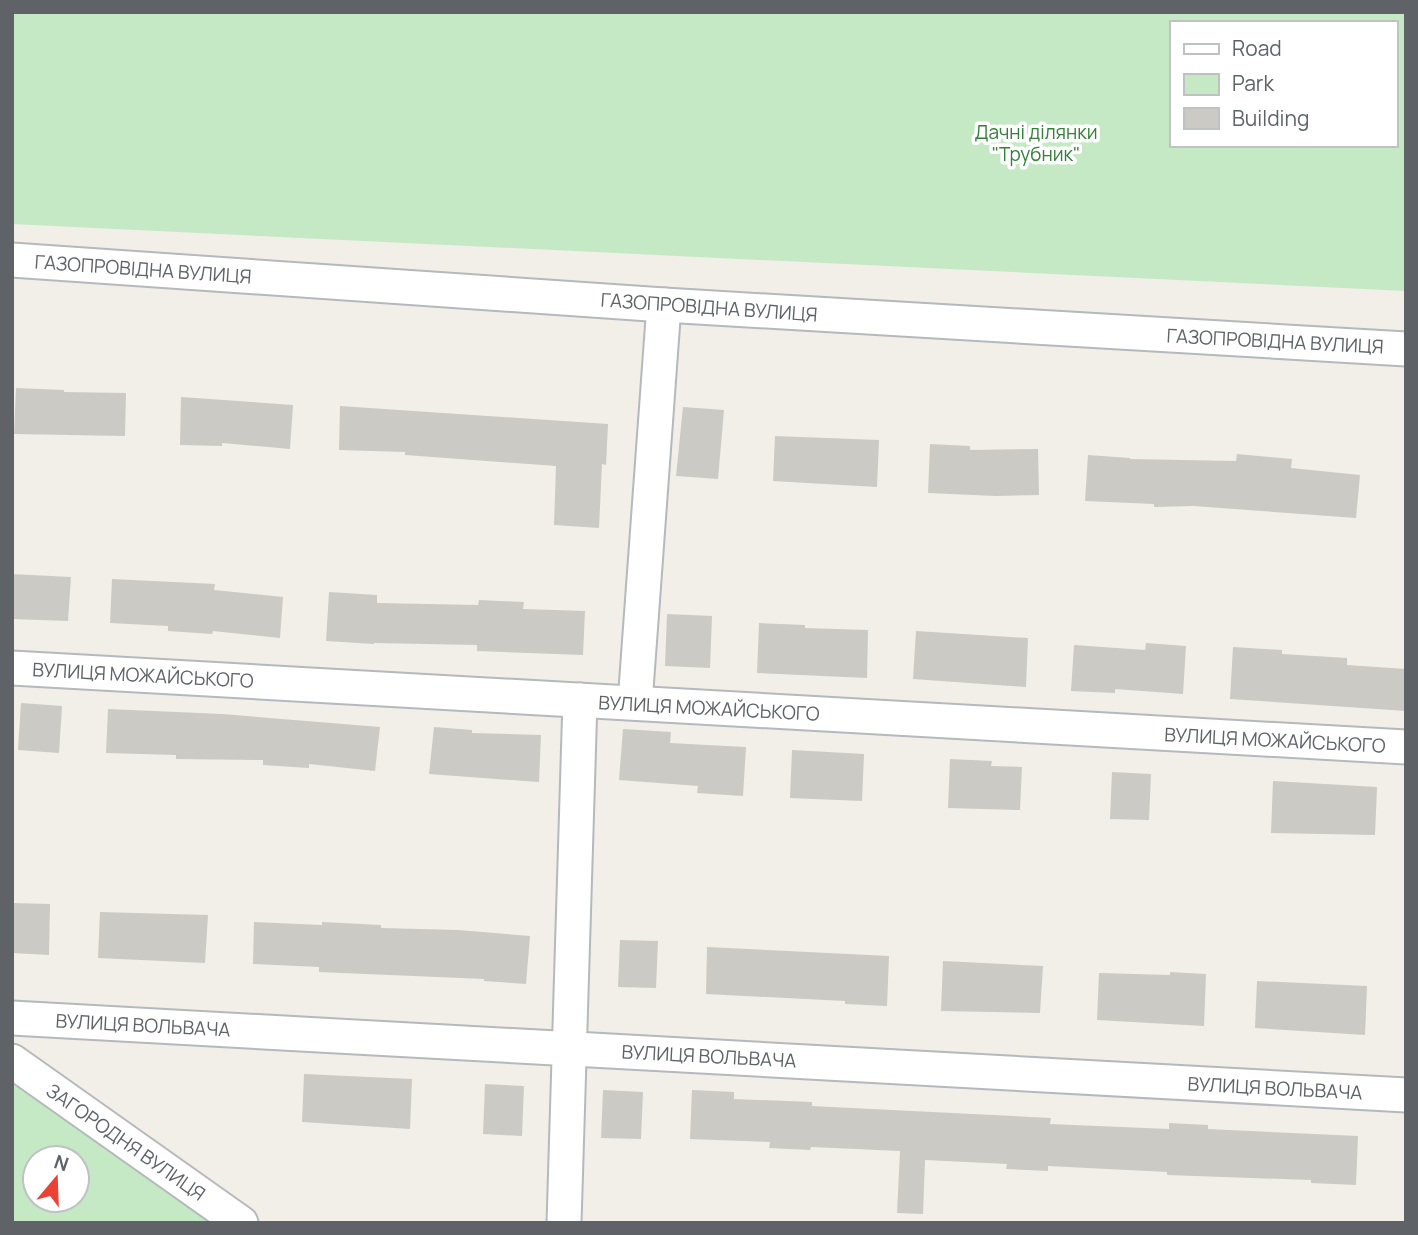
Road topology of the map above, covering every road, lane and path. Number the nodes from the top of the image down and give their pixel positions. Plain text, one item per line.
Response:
1 (12, 260) edge
2 (664, 305) junction
3 (1406, 349) edge
4 (12, 668) edge
5 (580, 700) junction
6 (635, 703) junction
7 (1406, 747) edge
8 (12, 1017) edge
9 (571, 1048) junction
10 (12, 1061) edge
11 (1406, 1095) edge
12 (241, 1223) edge
13 (564, 1223) edge

1 - 2 street, ГАЗОПРОВІДНА ВУЛИЦЯ
2 - 3 street, ГАЗОПРОВІДНА ВУЛИЦЯ
2 - 6 street
4 - 5 street, ВУЛИЦЯ МОЖАЙСЬКОГО
5 - 6 street, ВУЛИЦЯ МОЖАЙСЬКОГО
5 - 9 street
6 - 7 street, ВУЛИЦЯ МОЖАЙСЬКОГО
8 - 9 street, ВУЛИЦЯ ВОЛЬВАЧА
9 - 11 street, ВУЛИЦЯ ВОЛЬВАЧА
9 - 13 street
10 - 12 street, ЗАГОРОДНЯ ВУЛИЦЯ

